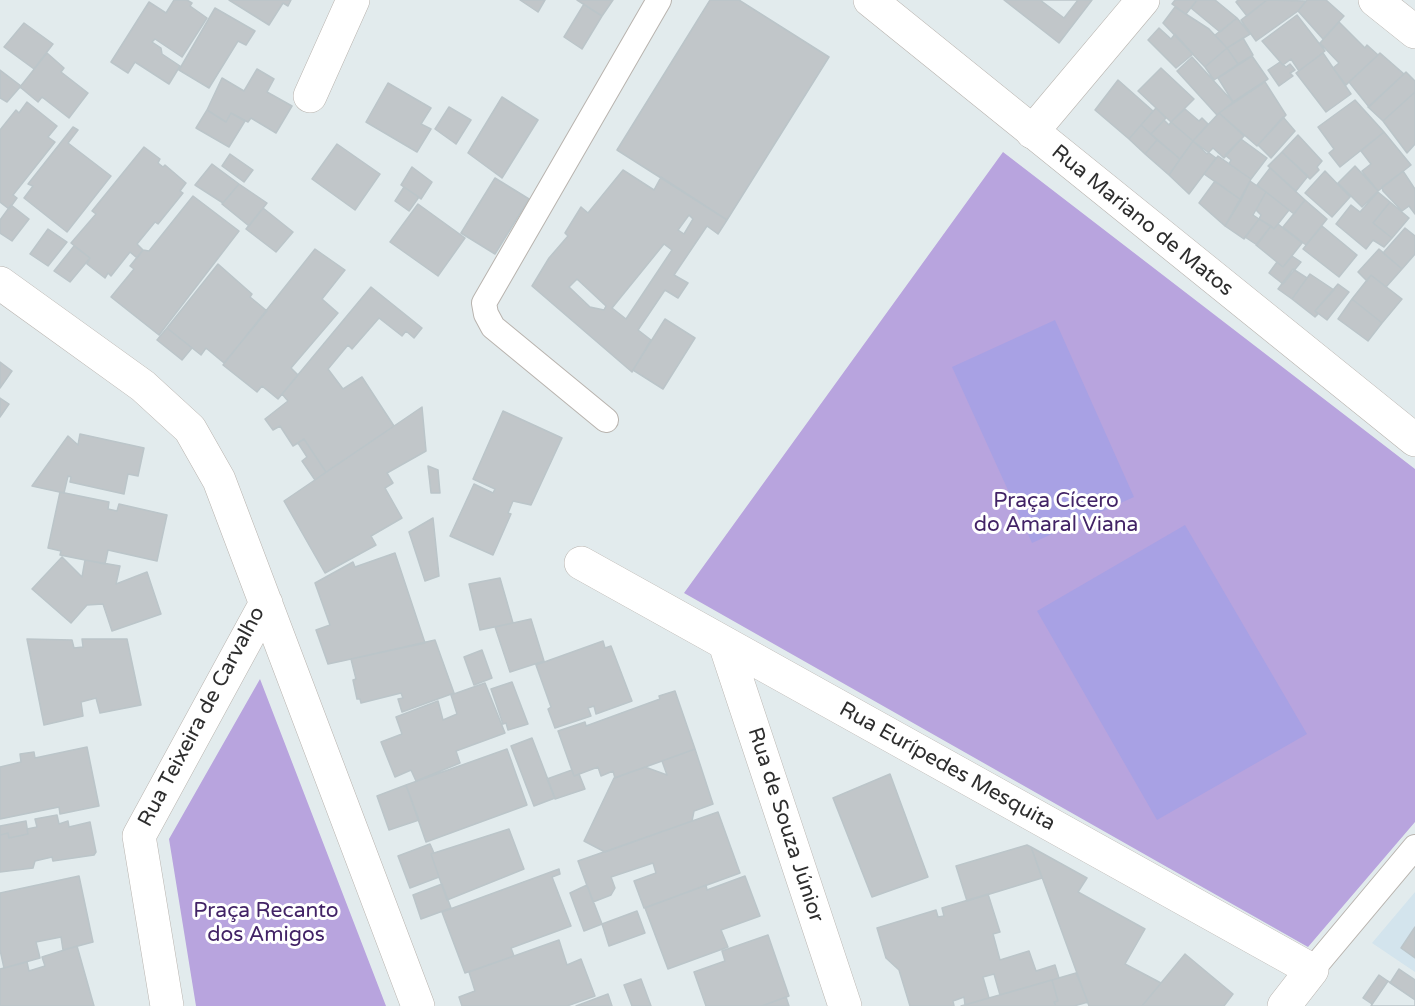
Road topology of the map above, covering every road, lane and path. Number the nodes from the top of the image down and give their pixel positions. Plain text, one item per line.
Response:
1 (353, 0) edge
2 (658, 0) edge
3 (870, 0) edge
4 (1143, 0) edge
5 (1375, 0) edge
6 (1415, 32) edge
7 (310, 96) dead end
8 (1032, 132) junction
9 (0, 283) edge
10 (606, 420) dead end
11 (1415, 440) edge
12 (581, 563) dead end
13 (266, 603) junction
14 (725, 644) junction
15 (1415, 847) edge
16 (1312, 970) junction
17 (167, 1006) edge
18 (418, 1006) edge
19 (845, 1006) edge
20 (1284, 1006) edge

1 - 7 street
2 - 10 lane
3 - 8 street, Rua Mariano de Matos
4 - 8 street
5 - 6 street
8 - 11 street, Rua Mariano de Matos
9 - 13 street, Rua Teixeira de Carvalho
12 - 14 street, Rua Eurípedes Mesquita
13 - 17 street, Rua Teixeira de Carvalho
13 - 18 street
14 - 16 street, Rua Eurípedes Mesquita
14 - 19 street, Rua de Souza Júnior
15 - 16 lane
16 - 20 street

